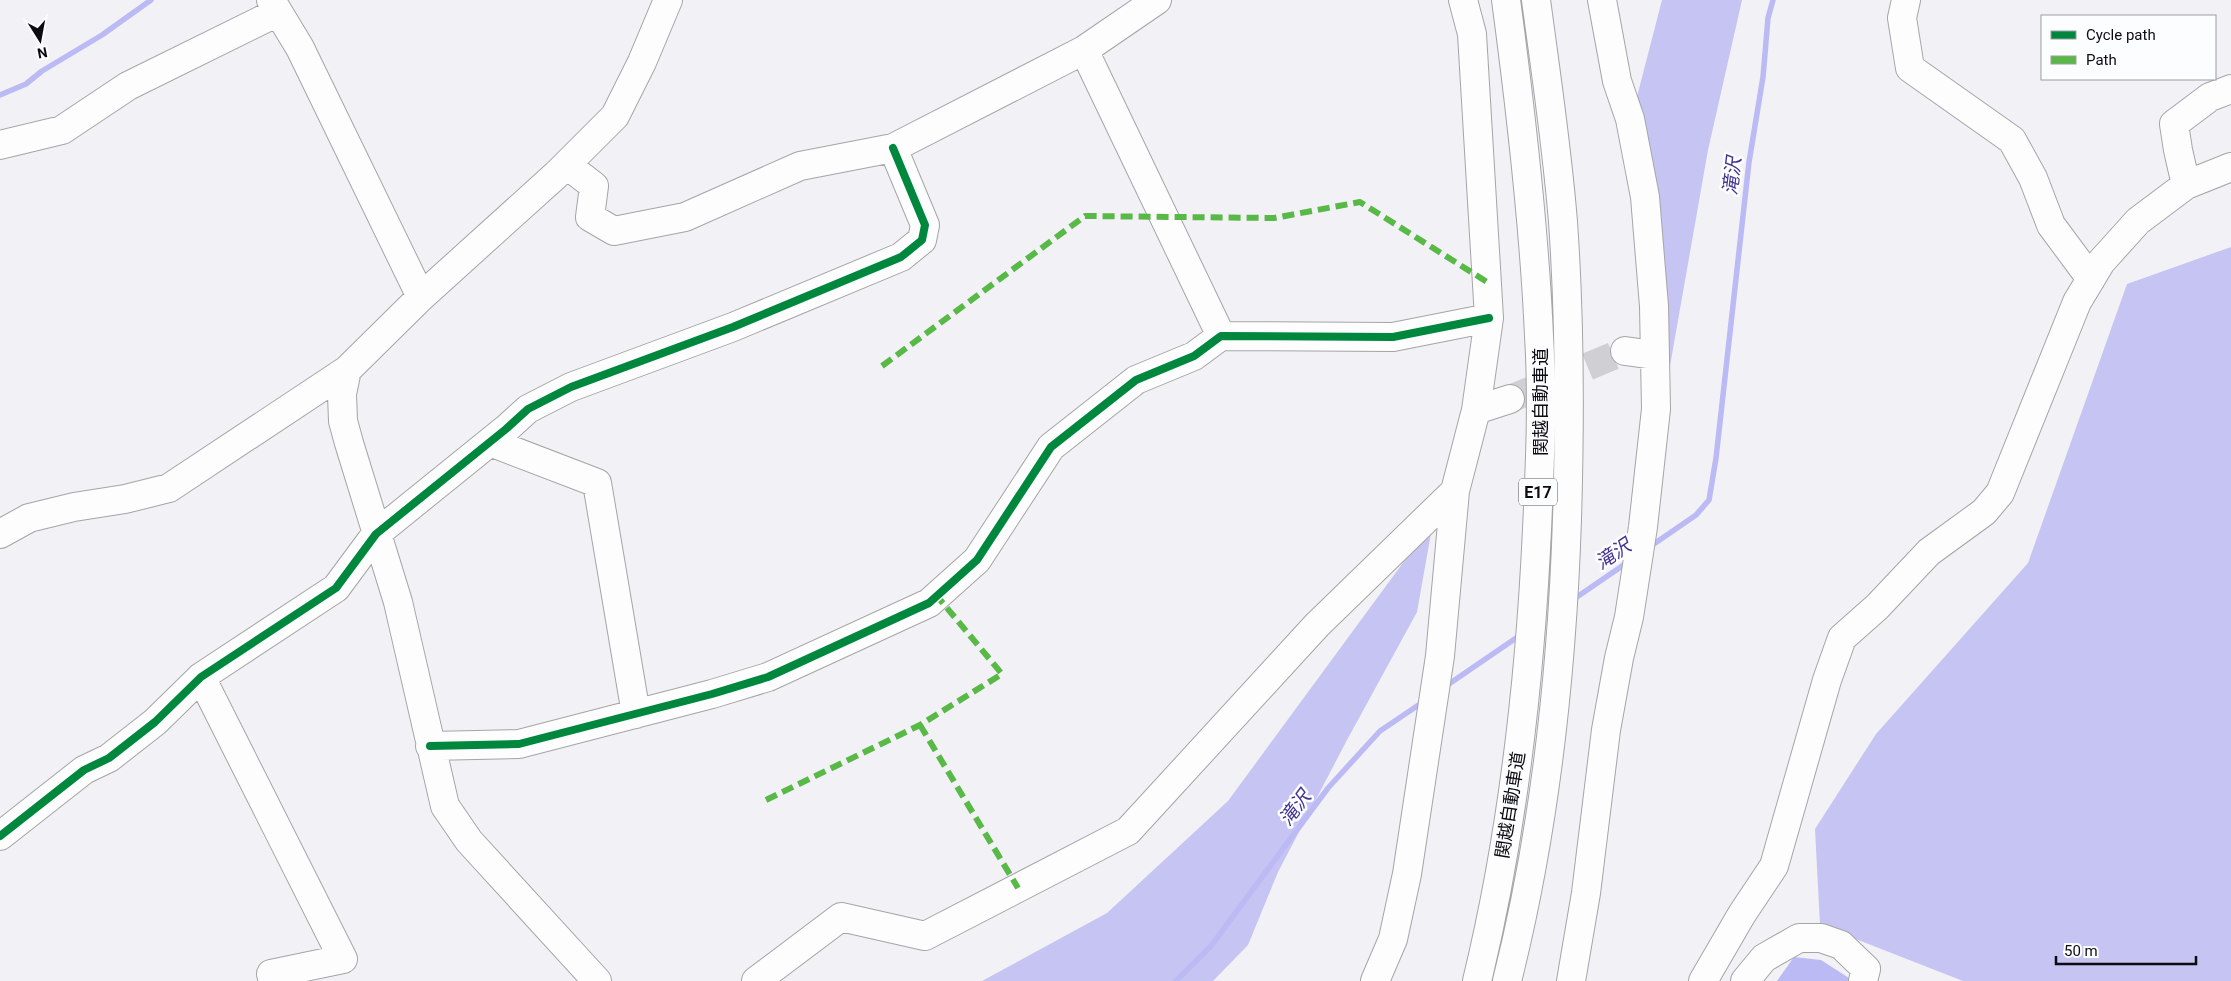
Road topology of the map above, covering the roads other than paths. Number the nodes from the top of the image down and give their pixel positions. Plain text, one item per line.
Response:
1 (668, 0) edge
2 (1157, 0) edge
3 (1463, 0) edge
4 (1506, 0) edge
5 (1536, 0) edge
6 (1602, 0) edge
7 (1906, 0) edge
8 (274, 6) edge
9 (1084, 50) junction
10 (2231, 89) edge
11 (0, 145) edge
12 (893, 148) junction
13 (567, 165) junction
14 (2231, 167) edge
15 (2186, 184) junction
16 (2091, 279) junction
17 (421, 297) junction
18 (1489, 318) junction
19 (1221, 336) junction
20 (1625, 351) tunnel mouth
21 (1654, 355) junction
22 (347, 370) junction
23 (1510, 400) tunnel mouth
24 (1476, 410) junction
25 (490, 442) junction
26 (1455, 491) junction
27 (0, 534) edge
28 (376, 534) junction
29 (201, 677) junction
30 (636, 714) junction
31 (430, 746) junction
32 (0, 836) edge
33 (272, 981) edge
34 (597, 981) edge
35 (756, 981) edge
36 (1375, 981) edge
37 (1477, 981) edge
38 (1507, 981) edge
39 (1571, 981) edge
40 (1703, 981) edge
41 (1745, 981) edge
42 (1863, 981) edge

1 - 13 main road
2 - 9 main road
3 - 18 main road
4 - 37 main road, 関越自動車道 / E17
5 - 38 main road, 関越自動車道 / E17
6 - 21 main road
7 - 16 main road
8 - 11 main road
8 - 17 main road
9 - 12 main road
9 - 19 main road
10 - 15 main road
12 - 13 main road
12 - 25 main road
13 - 17 main road
14 - 15 main road
15 - 16 main road
16 - 40 main road
17 - 22 main road
18 - 19 main road
18 - 24 main road
19 - 30 main road
20 - 21 main road
21 - 39 main road
22 - 27 main road
22 - 28 main road
23 - 24 main road
24 - 26 main road
25 - 28 main road
25 - 30 main road
26 - 35 main road
26 - 36 main road
28 - 29 main road
28 - 31 main road
29 - 32 main road
29 - 33 main road
30 - 31 main road
31 - 34 main road
41 - 42 main road

